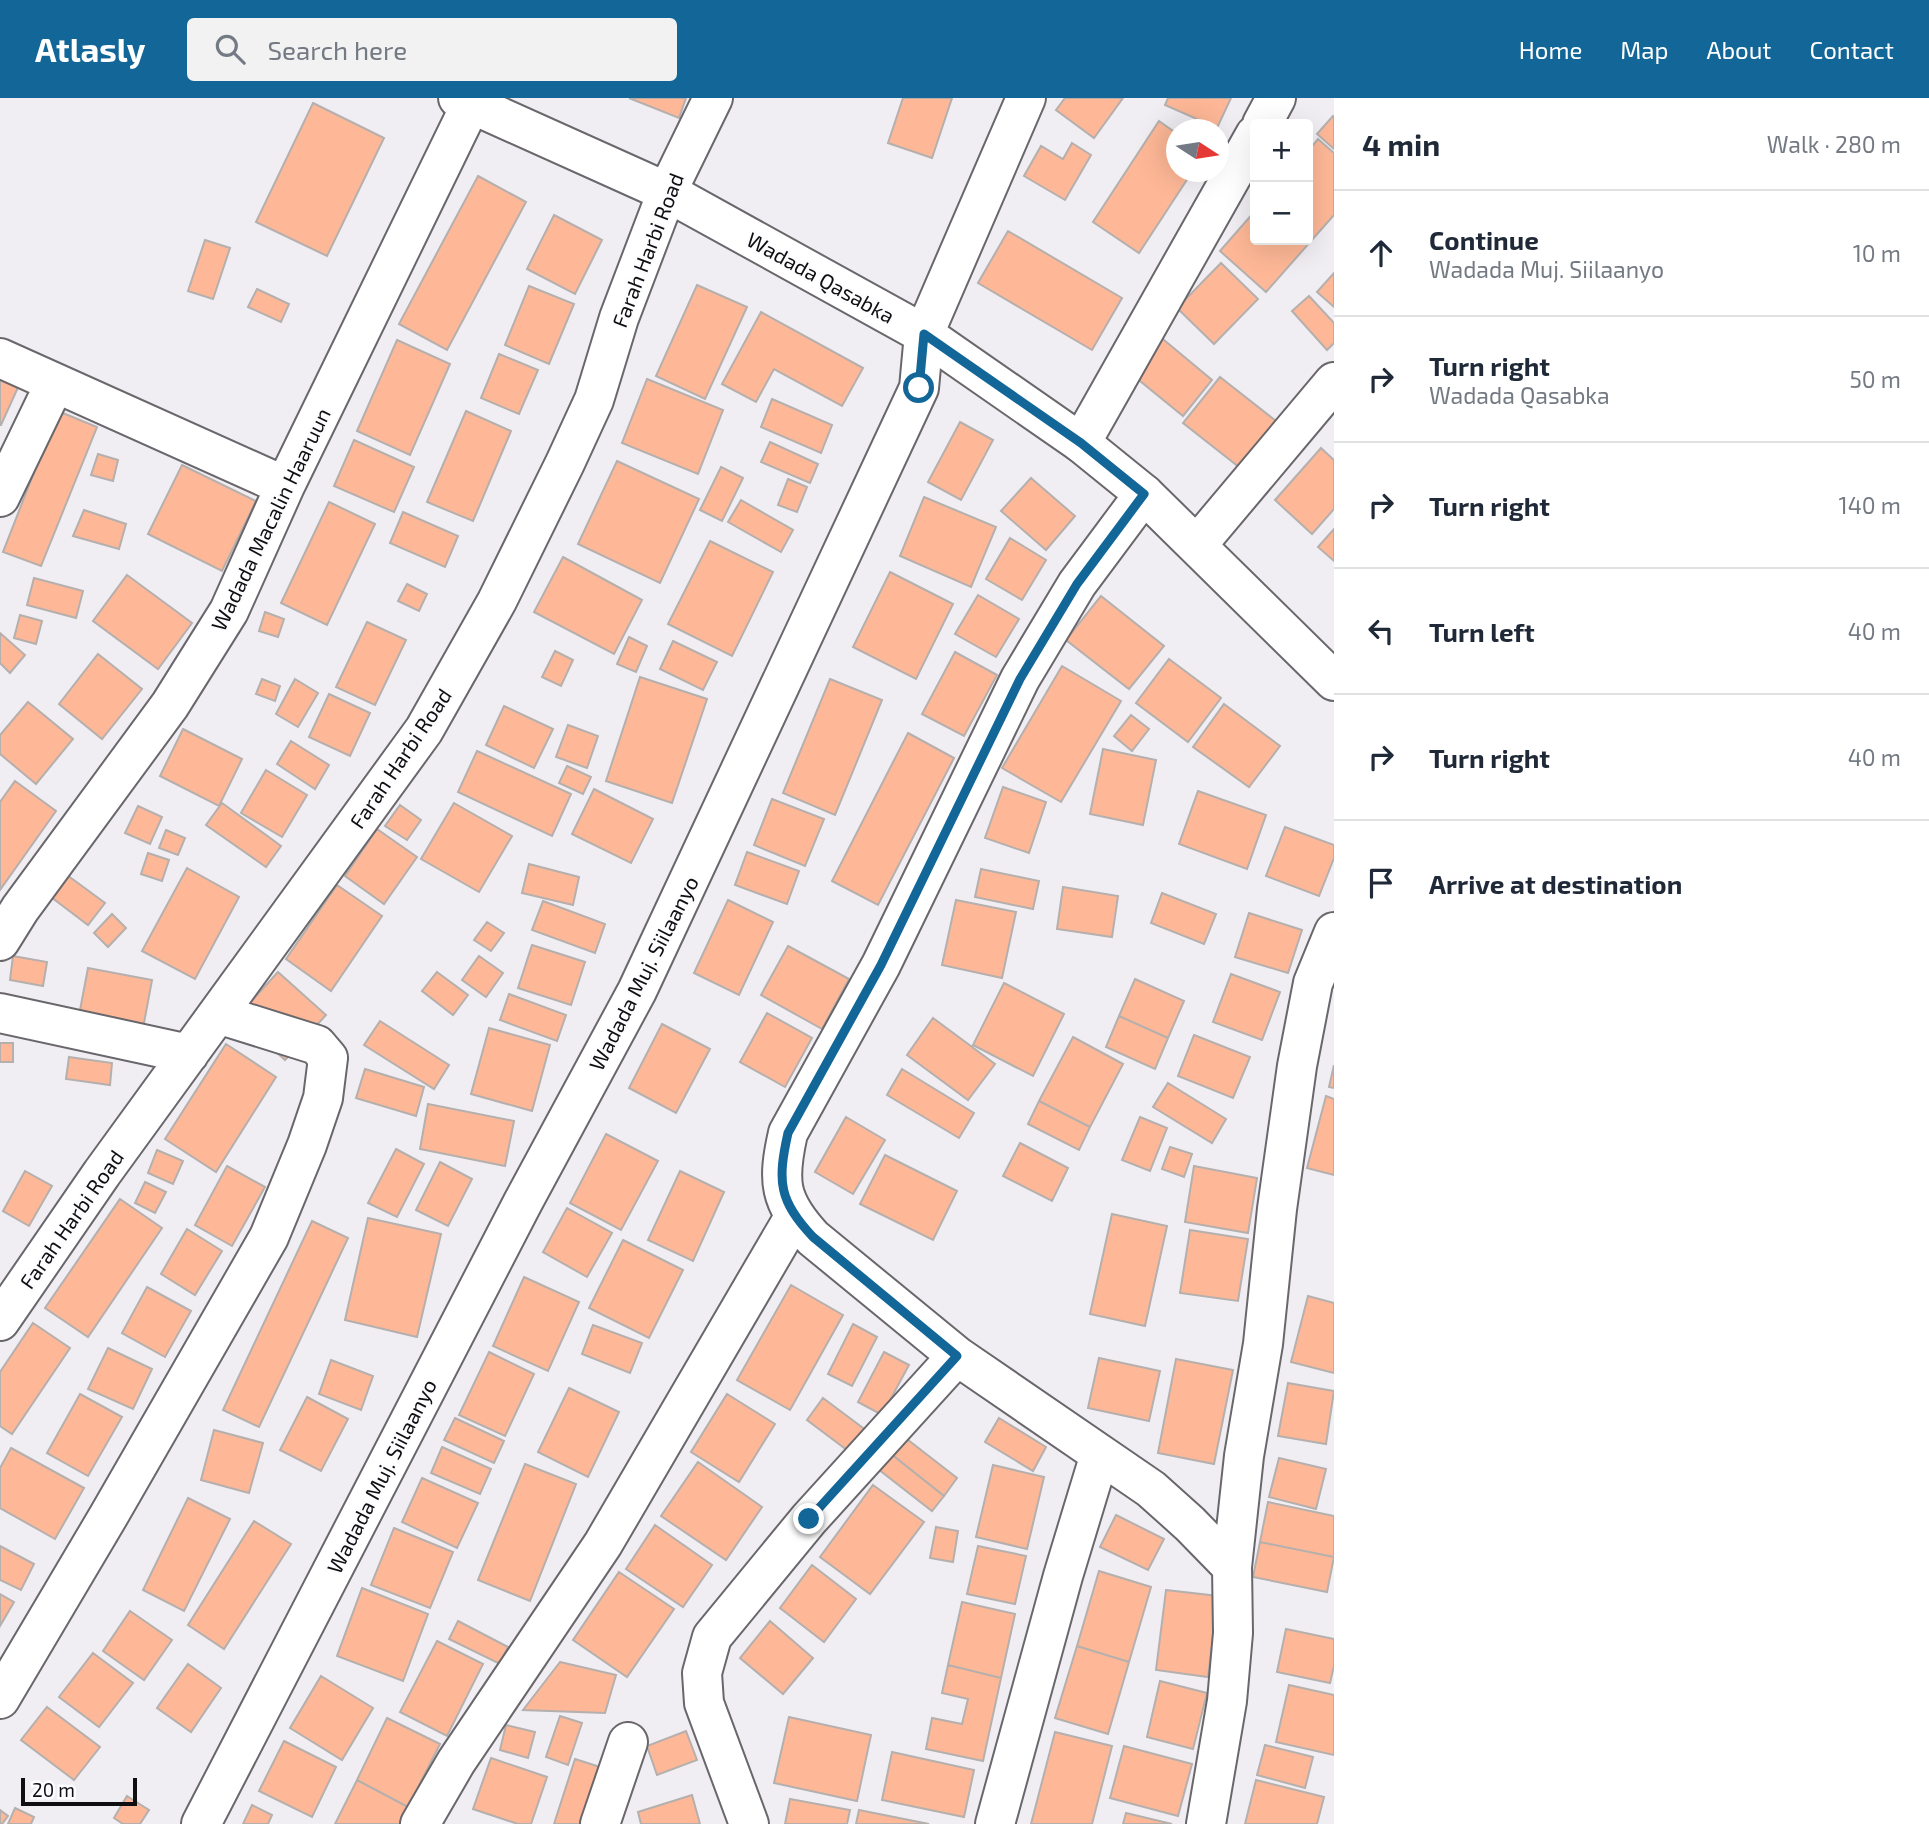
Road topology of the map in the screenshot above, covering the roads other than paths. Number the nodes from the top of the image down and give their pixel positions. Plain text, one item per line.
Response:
1 (713, 98) edge
2 (1026, 98) edge
3 (1276, 98) edge
4 (468, 100) edge
5 (1265, 119) edge
6 (1250, 144) edge
7 (667, 192) junction
8 (924, 334) junction
9 (0, 358) edge
10 (1334, 382) edge
11 (55, 383) junction
12 (1081, 443) junction
13 (285, 486) junction
14 (1144, 494) junction
15 (0, 497) edge
16 (1197, 545) junction
17 (1334, 681) edge
18 (1334, 932) edge
19 (0, 941) edge
20 (0, 1013) edge
21 (218, 1014) junction
22 (189, 1054) junction
23 (794, 1217) junction
24 (0, 1321) edge
25 (957, 1356) junction
26 (1100, 1454) junction
27 (1231, 1567) junction
28 (0, 1699) edge
29 (628, 1742) dead end
30 (201, 1824) edge
31 (420, 1824) edge
32 (600, 1824) edge
33 (749, 1824) edge
34 (995, 1824) edge
35 (1206, 1824) edge

1 - 7 street, Farah Harbi Road
2 - 8 street, Wadada Muj. Siilaanyo
3 - 5 street
4 - 7 street, Wadada Qasabka
4 - 13 street, Wadada Macalin Haaruun
6 - 12 street
7 - 8 street, Wadada Qasabka
7 - 21 street, Farah Harbi Road
8 - 12 street, Wadada Qasabka
8 - 30 street, Wadada Muj. Siilaanyo
9 - 11 street
10 - 16 street
11 - 13 street
11 - 15 street
12 - 14 street, Wadada Qasabka
13 - 19 street, Wadada Macalin Haaruun
14 - 16 street, Wadada Qasabka
14 - 23 street
16 - 17 street, Wadada Qasabka
18 - 27 street
20 - 22 street
21 - 22 street, Farah Harbi Road
21 - 28 street
22 - 24 street, Farah Harbi Road
23 - 25 street
23 - 31 street
25 - 26 street
25 - 33 street
26 - 27 street
26 - 34 street
27 - 35 street
29 - 32 street

